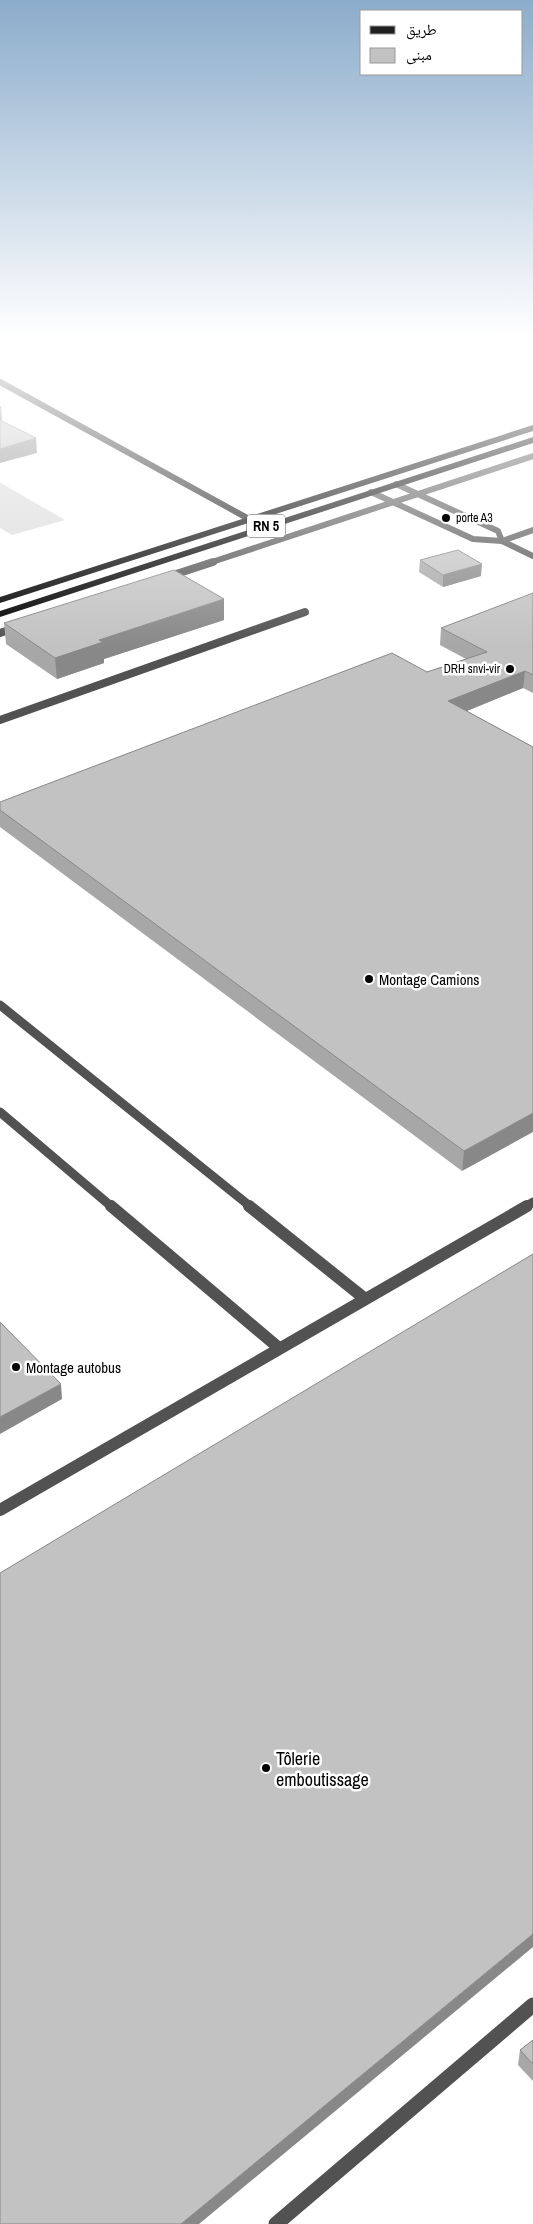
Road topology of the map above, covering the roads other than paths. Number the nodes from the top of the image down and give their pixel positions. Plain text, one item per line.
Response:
1 (105, 440) edge
2 (496, 440) edge
3 (533, 440) edge
4 (533, 456) edge
5 (396, 484) junction
6 (371, 492) junction
7 (418, 494) junction
8 (393, 502) junction
9 (248, 519) junction
10 (533, 530) edge
11 (502, 542) junction
12 (533, 556) edge
13 (159, 580) edge
14 (0, 600) edge
15 (305, 612) dead end
16 (0, 614) edge
17 (28, 623) edge
18 (0, 633) edge
19 (0, 720) edge
20 (0, 1005) edge
21 (0, 1112) edge
22 (533, 1202) edge
23 (364, 1298) junction
24 (279, 1348) junction
25 (0, 1510) edge
26 (533, 2005) edge
27 (276, 2224) edge

1 - 9 street
2 - 9 highway, RN 5
3 - 5 highway, RN 5
4 - 7 lane
5 - 6 highway, RN 5
5 - 7 lane
6 - 8 lane
6 - 16 highway, RN 5
7 - 8 lane
7 - 11 lane
8 - 11 lane
8 - 13 lane
9 - 14 highway, RN 5
10 - 11 lane
11 - 12 lane
15 - 19 lane
17 - 18 lane
20 - 23 lane
21 - 24 lane
22 - 23 lane
23 - 24 lane
24 - 25 lane
26 - 27 lane

